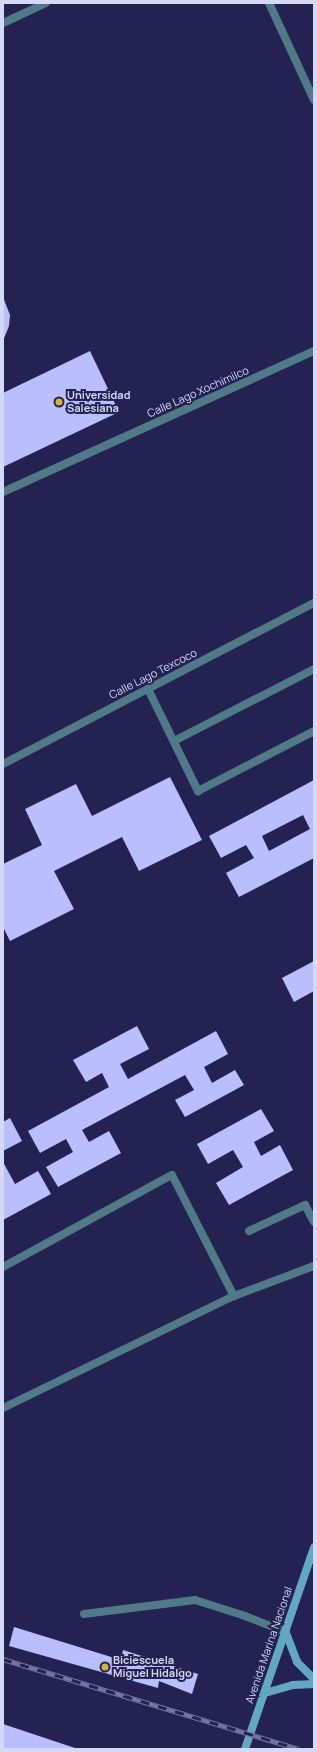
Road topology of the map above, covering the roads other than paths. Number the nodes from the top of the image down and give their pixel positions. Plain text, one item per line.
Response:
1 (46, 3) edge
2 (269, 3) edge
3 (3, 23) edge
4 (314, 100) edge
5 (314, 351) edge
6 (3, 492) edge
7 (314, 603) edge
8 (314, 669) edge
9 (148, 689) junction
10 (314, 732) edge
11 (174, 741) junction
12 (3, 764) edge
13 (314, 1222) edge
14 (249, 1231) dead end
15 (314, 1266) edge
16 (3, 1267) edge
17 (234, 1296) junction
18 (3, 1408) edge
19 (314, 1548) edge
20 (84, 1614) dead end
21 (286, 1632) junction
22 (314, 1679) edge
23 (314, 1684) edge
24 (265, 1694) junction
25 (246, 1749) edge

1 - 3 street
2 - 4 street
5 - 6 street, Calle Lago Xochimilco
7 - 9 street, Calle Lago Texcoco
8 - 11 street
9 - 11 street
9 - 12 street, Calle Lago Texcoco
10 - 11 street
13 - 14 street
15 - 17 street
16 - 17 street
17 - 18 street
19 - 21 main road, Avenida Marina Nacional
20 - 21 street
21 - 22 main road
21 - 24 main road, Avenida Marina Nacional
23 - 24 main road
24 - 25 main road, Avenida Marina Nacional

